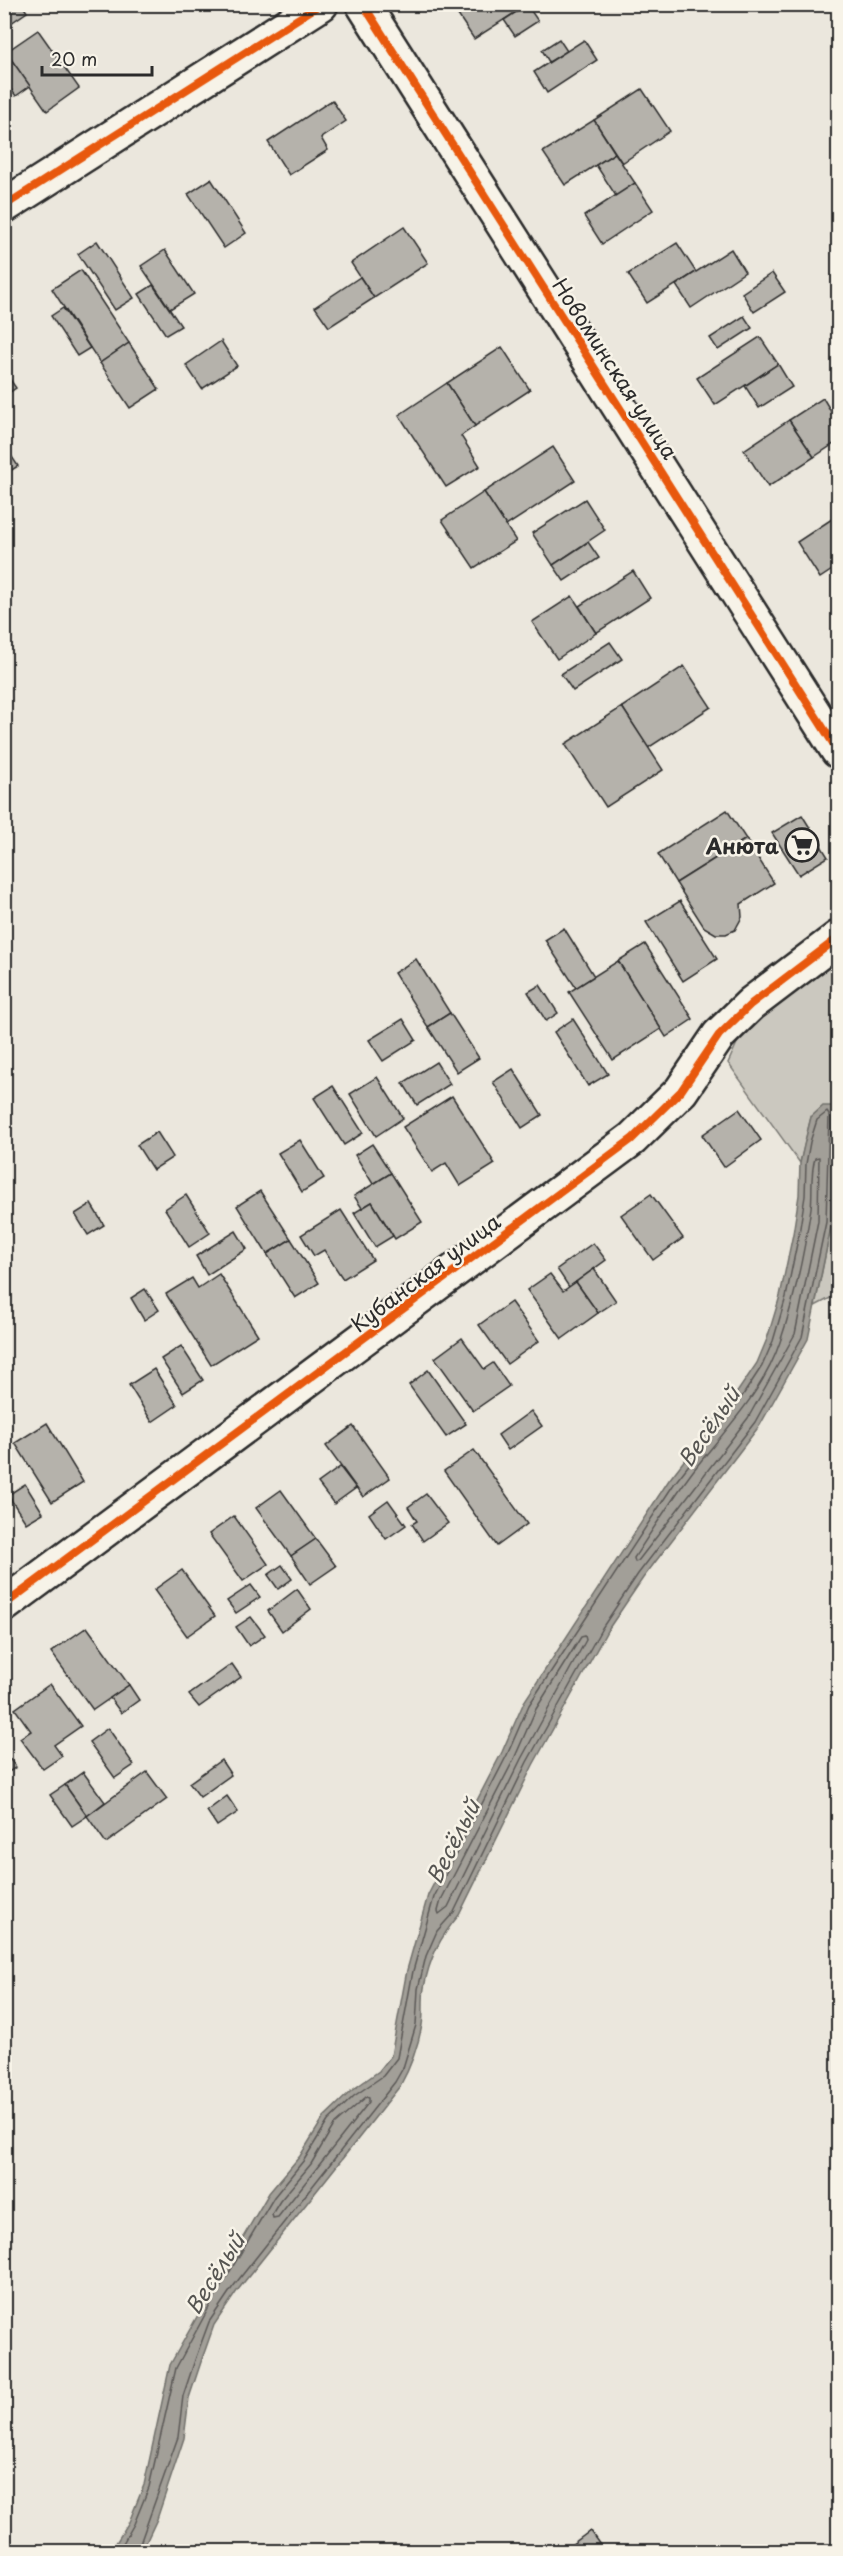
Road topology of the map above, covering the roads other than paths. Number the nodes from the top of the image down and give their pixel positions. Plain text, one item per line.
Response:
1 (321, 4) edge
2 (363, 4) edge
3 (4, 206) edge
4 (838, 751) edge
5 (838, 938) edge
6 (4, 1605) edge

1 - 3 street
2 - 4 street, Новоминская улица
5 - 6 street, Кубанская улица

